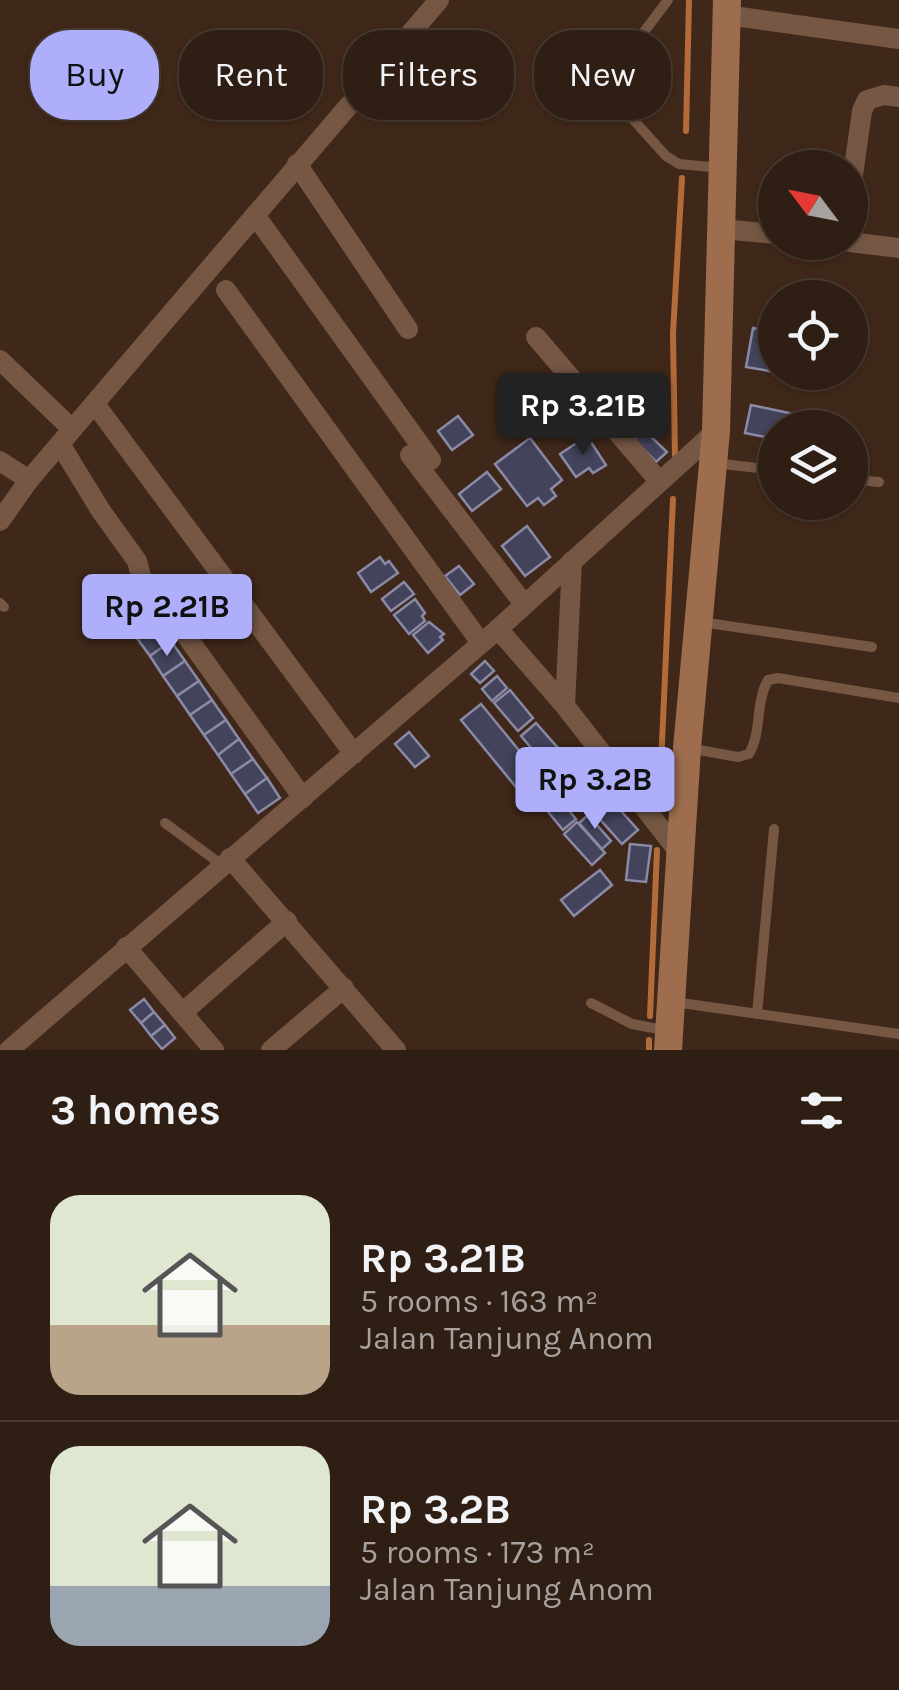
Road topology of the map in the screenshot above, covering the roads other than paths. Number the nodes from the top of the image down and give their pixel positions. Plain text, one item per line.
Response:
1 (439, 0) edge
2 (668, 0) edge
3 (727, 7) edge
4 (413, 30) edge
5 (645, 30) edge
6 (899, 39) edge
7 (899, 97) edge
8 (343, 111) edge
9 (634, 120) edge
10 (856, 150) edge
11 (297, 164) junction
12 (722, 168) junction
13 (255, 216) junction
14 (723, 229) junction
15 (758, 232) edge
16 (868, 244) edge
17 (899, 248) edge
18 (226, 290) dead end
19 (408, 330) dead end
20 (536, 338) dead end
21 (0, 360) edge
22 (95, 404) junction
23 (716, 430) junction
24 (66, 436) junction
25 (410, 455) dead end
26 (431, 460) dead end
27 (0, 461) edge
28 (713, 463) junction
29 (758, 468) edge
30 (29, 480) junction
31 (659, 481) junction
32 (868, 481) edge
33 (879, 482) dead end
34 (0, 521) edge
35 (572, 561) junction
36 (164, 604) dead end
37 (524, 604) junction
38 (140, 612) dead end
39 (700, 622) junction
40 (490, 636) junction
41 (872, 647) dead end
42 (899, 698) edge
43 (565, 706) junction
44 (687, 748) junction
45 (354, 754) junction
46 (304, 798) junction
47 (166, 822) dead end
48 (774, 829) dead end
49 (679, 852) junction
50 (226, 861) junction
51 (288, 921) junction
52 (126, 946) junction
53 (344, 988) junction
54 (673, 1002) junction
55 (591, 1003) dead end
56 (182, 1013) junction
57 (756, 1014) junction
58 (899, 1034) edge
59 (669, 1040) edge
60 (9, 1050) edge
61 (214, 1050) edge
62 (271, 1050) edge
63 (396, 1050) edge

1 - 4 street
2 - 5 lane
3 - 6 street
3 - 12 main road
7 - 10 street
8 - 11 street
9 - 12 lane
11 - 13 street
11 - 19 street
12 - 14 main road
13 - 22 street
13 - 26 street
14 - 15 street
14 - 23 main road
16 - 17 street
18 - 40 street
20 - 31 street
21 - 24 street
22 - 24 street
22 - 45 street
23 - 28 main road
23 - 31 street
24 - 30 street
24 - 38 street
25 - 37 street
27 - 30 street
28 - 29 lane
28 - 39 main road
30 - 34 street
31 - 35 street
32 - 33 lane
35 - 37 street
35 - 43 street
36 - 46 street
37 - 40 street
39 - 41 lane
39 - 44 main road
40 - 43 street
40 - 45 street
42 - 44 lane
43 - 49 street
44 - 49 main road
45 - 46 street
46 - 50 street
47 - 50 lane
48 - 57 lane
49 - 54 main road
50 - 51 street
50 - 52 street
51 - 53 street
51 - 56 street
52 - 56 street
52 - 60 street
53 - 62 street
53 - 63 street
54 - 57 lane
54 - 59 main road
55 - 59 lane
56 - 61 street
57 - 58 lane

